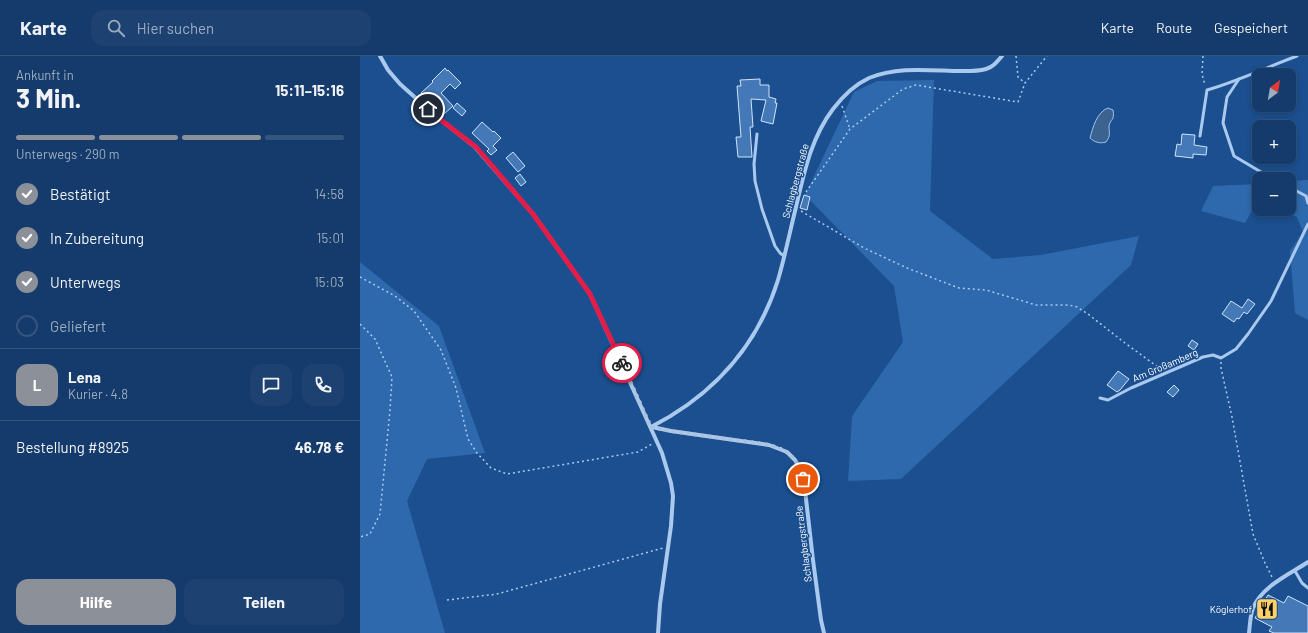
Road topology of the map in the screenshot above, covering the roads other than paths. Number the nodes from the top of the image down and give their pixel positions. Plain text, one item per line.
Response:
1 (380, 56) edge
2 (1002, 56) edge
3 (1297, 56) edge
4 (1240, 78) junction
5 (757, 134) dead end
6 (1200, 136) dead end
7 (1261, 172) edge
8 (1296, 191) edge
9 (1308, 202) edge
10 (1308, 224) edge
11 (784, 256) junction
12 (1100, 398) dead end
13 (651, 427) junction
14 (1308, 562) edge
15 (1294, 571) junction
16 (1308, 588) edge
17 (658, 633) edge
18 (824, 633) edge
19 (1249, 633) edge

1 - 13 street
2 - 11 street, Schlagbergstraße
3 - 4 lane
4 - 6 lane
4 - 7 lane
5 - 11 lane, Schlagbergstraße
8 - 9 lane
10 - 12 lane, Am Großamberg
11 - 13 street, Schlagbergstraße
13 - 17 street
13 - 18 street, Schlagbergstraße
14 - 15 street
15 - 16 lane
15 - 19 street

